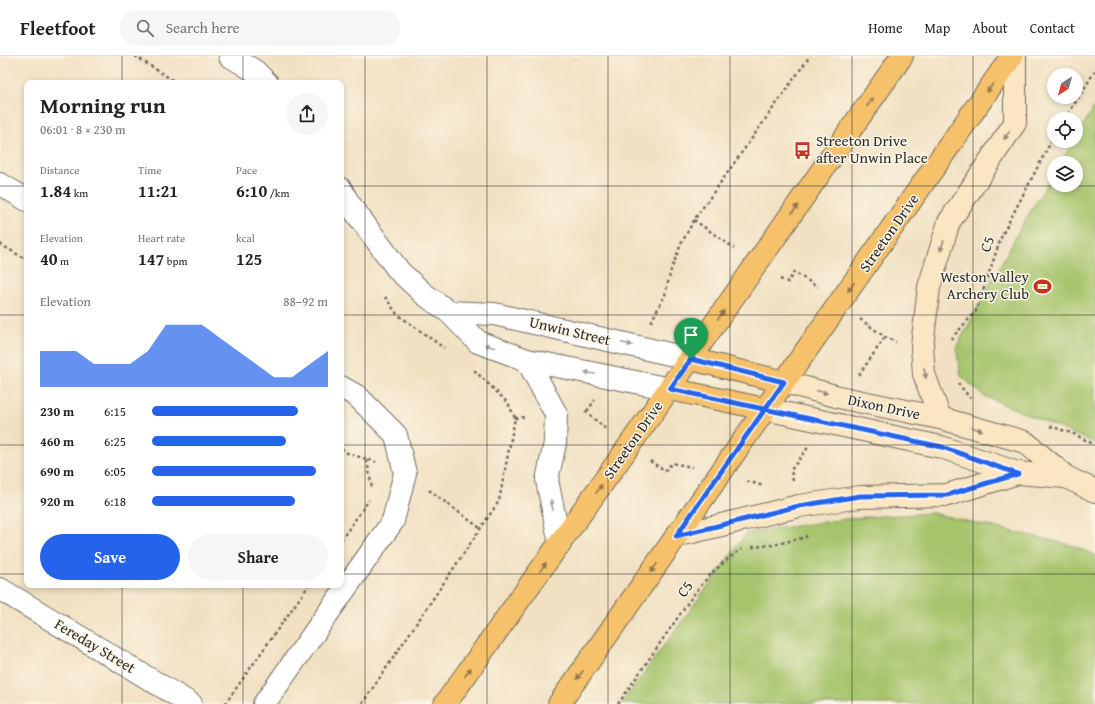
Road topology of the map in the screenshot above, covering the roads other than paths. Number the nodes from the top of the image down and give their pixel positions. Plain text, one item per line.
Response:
1 (230, 56) edge
2 (902, 56) edge
3 (1012, 56) edge
4 (1015, 56) edge
5 (264, 80) edge
6 (0, 184) edge
7 (344, 195) edge
8 (24, 198) edge
9 (449, 312) junction
10 (691, 359) junction
11 (527, 360) junction
12 (784, 382) junction
13 (344, 388) edge
14 (670, 389) junction
15 (765, 409) junction
16 (940, 418) junction
17 (1018, 474) junction
18 (1066, 477) junction
19 (1095, 492) edge
20 (676, 536) junction
21 (560, 544) junction
22 (0, 589) edge
23 (191, 704) edge
24 (264, 704) edge
25 (445, 704) edge
26 (559, 704) edge

1 - 5 street
10 -> 2 main road, Streeton Drive
3 -> 12 main road, Streeton Drive
4 -> 16 main road
6 - 8 street
7 - 9 street
9 -> 10 street, Unwin Street
11 -> 9 street
10 - 12 main road, Dixon Drive
10 - 14 main road, Streeton Drive
14 -> 11 street
21 -> 11 street
12 - 15 main road, Streeton Drive
12 -> 16 main road, Dixon Drive
13 - 24 street
14 - 15 main road, Dixon Drive
21 -> 14 main road, Streeton Drive
15 - 17 main road, Dixon Drive
15 - 20 main road, Streeton Drive
16 -> 18 main road, Dixon Drive
17 - 18 main road, Dixon Drive
17 - 20 main road
18 - 19 main road, Dixon Drive
20 -> 26 main road, Streeton Drive
25 -> 21 main road, Streeton Drive
22 - 23 street, Fereday Street

